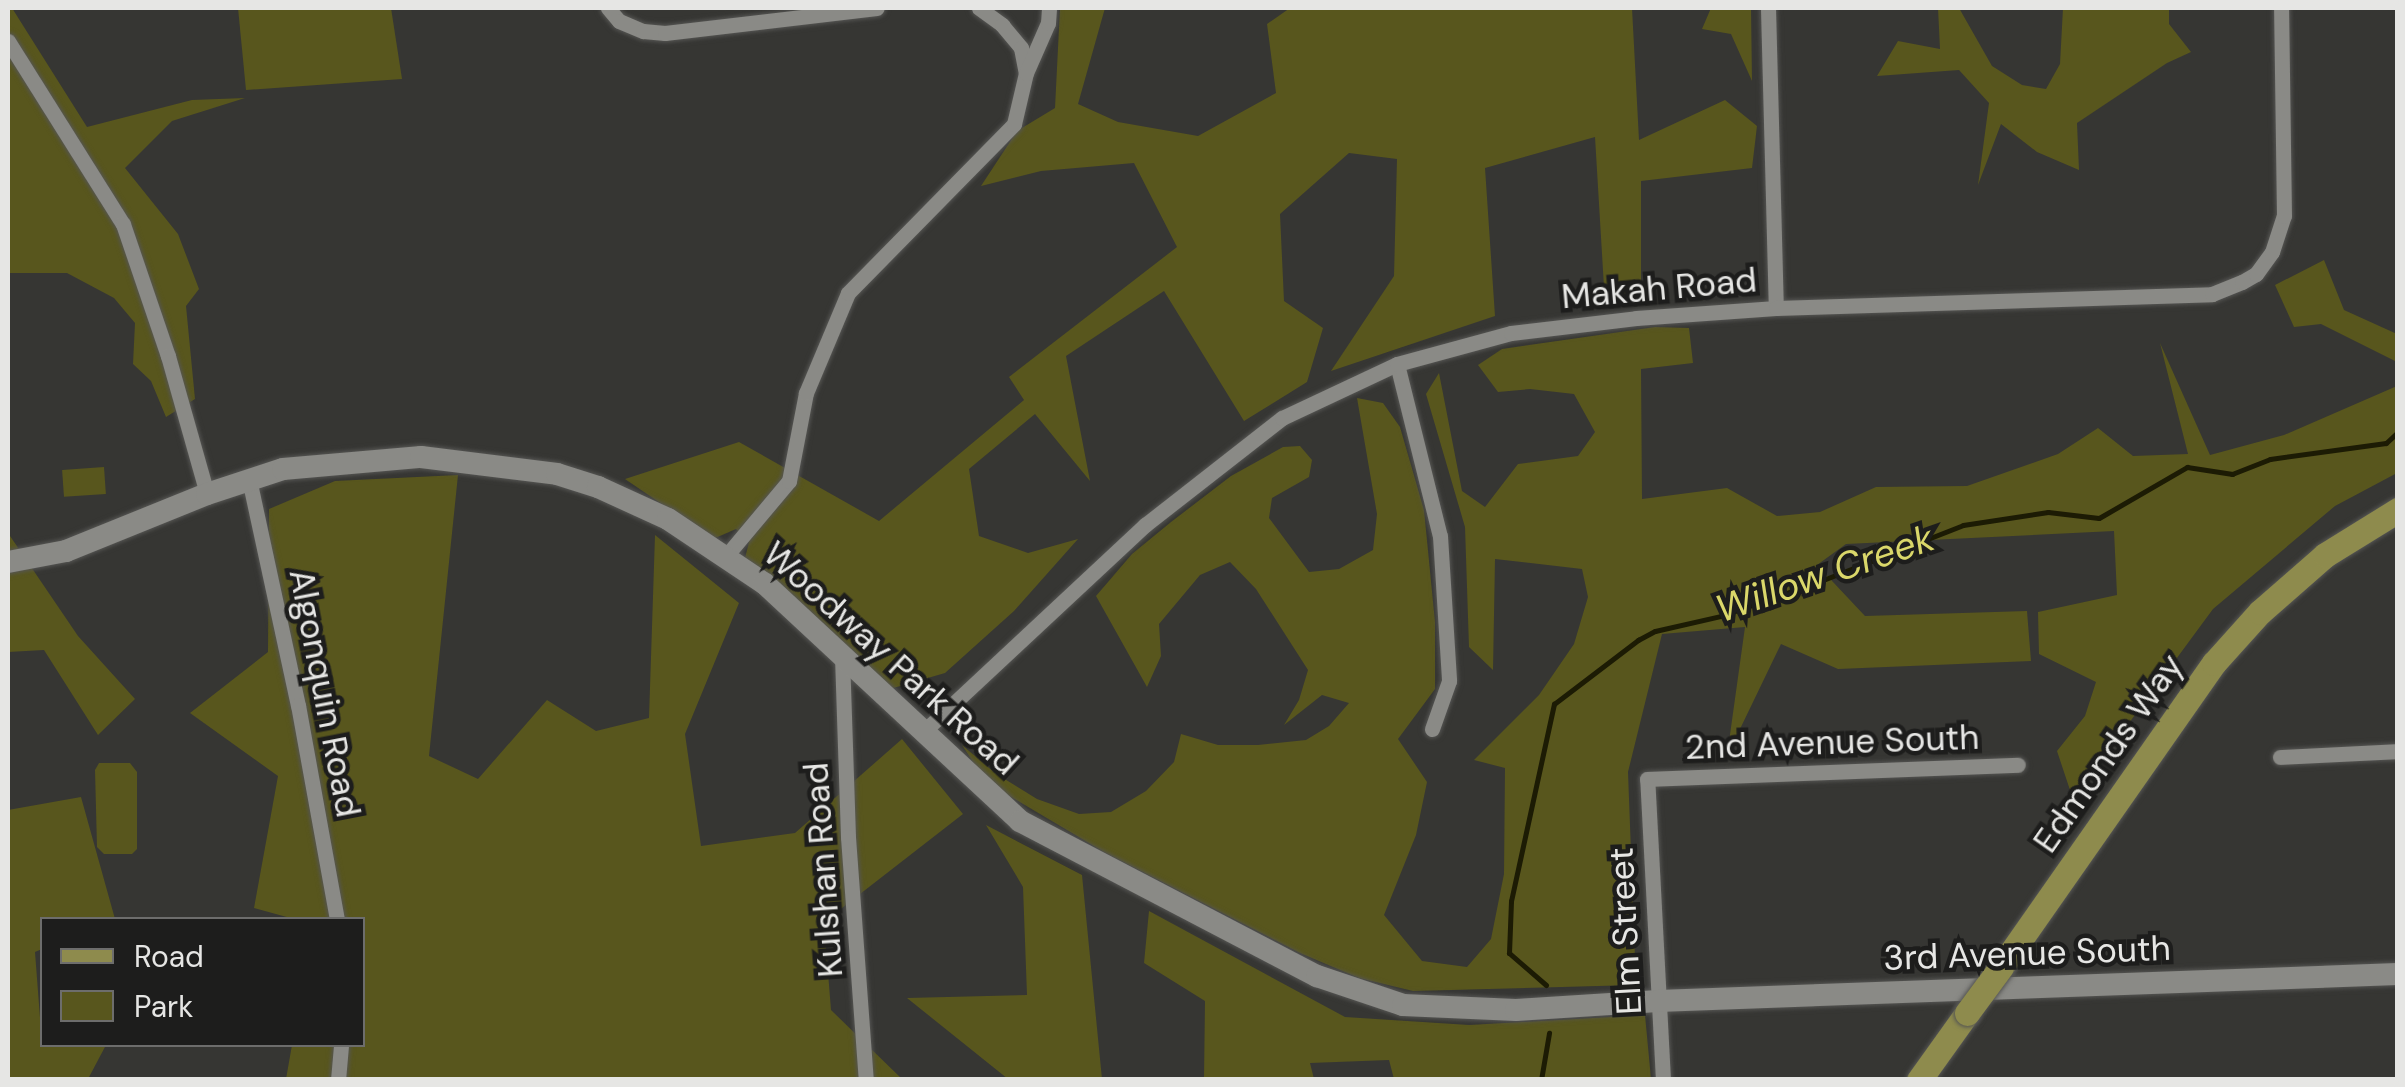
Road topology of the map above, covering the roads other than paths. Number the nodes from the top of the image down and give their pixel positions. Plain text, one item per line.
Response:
1 (608, 8) edge
2 (878, 8) edge
3 (979, 8) edge
4 (1048, 8) edge
5 (1768, 8) edge
6 (2281, 8) edge
7 (8, 41) edge
8 (1026, 73) junction
9 (1776, 308) junction
10 (1396, 364) junction
11 (248, 478) junction
12 (206, 494) junction
13 (2398, 510) edge
14 (726, 556) junction
15 (8, 562) edge
16 (842, 656) junction
17 (1432, 729) dead end
18 (923, 732) junction
19 (2398, 752) edge
20 (2280, 756) dead end
21 (2018, 764) dead end
22 (1648, 779) joint
23 (336, 917) edge
24 (2398, 974) edge
25 (1658, 1001) junction
26 (341, 1047) edge
27 (338, 1080) edge
28 (866, 1080) edge
29 (1663, 1080) edge
30 (1919, 1080) edge

1 - 2 street
3 - 8 street
4 - 8 street
5 - 9 street
6 - 9 street, Makah Road
7 - 12 street
8 - 14 street
9 - 10 street, Makah Road
10 - 17 street
10 - 18 street, Makah Road
11 - 12 street, Woodway Park Road
11 - 14 street, Woodway Park Road
11 - 23 street, Algonquin Road
12 - 15 street, Woodway Park Road
13 - 30 main road, Edmonds Way, bridge
14 - 16 street, Woodway Park Road
16 - 18 street, Woodway Park Road
16 - 28 street, Kulshan Road
18 - 25 street, Woodway Park Road
19 - 20 street
21 - 22 street, 2nd Avenue South
22 - 25 street, Elm Street
24 - 25 street, 3rd Avenue South
25 - 29 street, Elm Street
26 - 27 street

